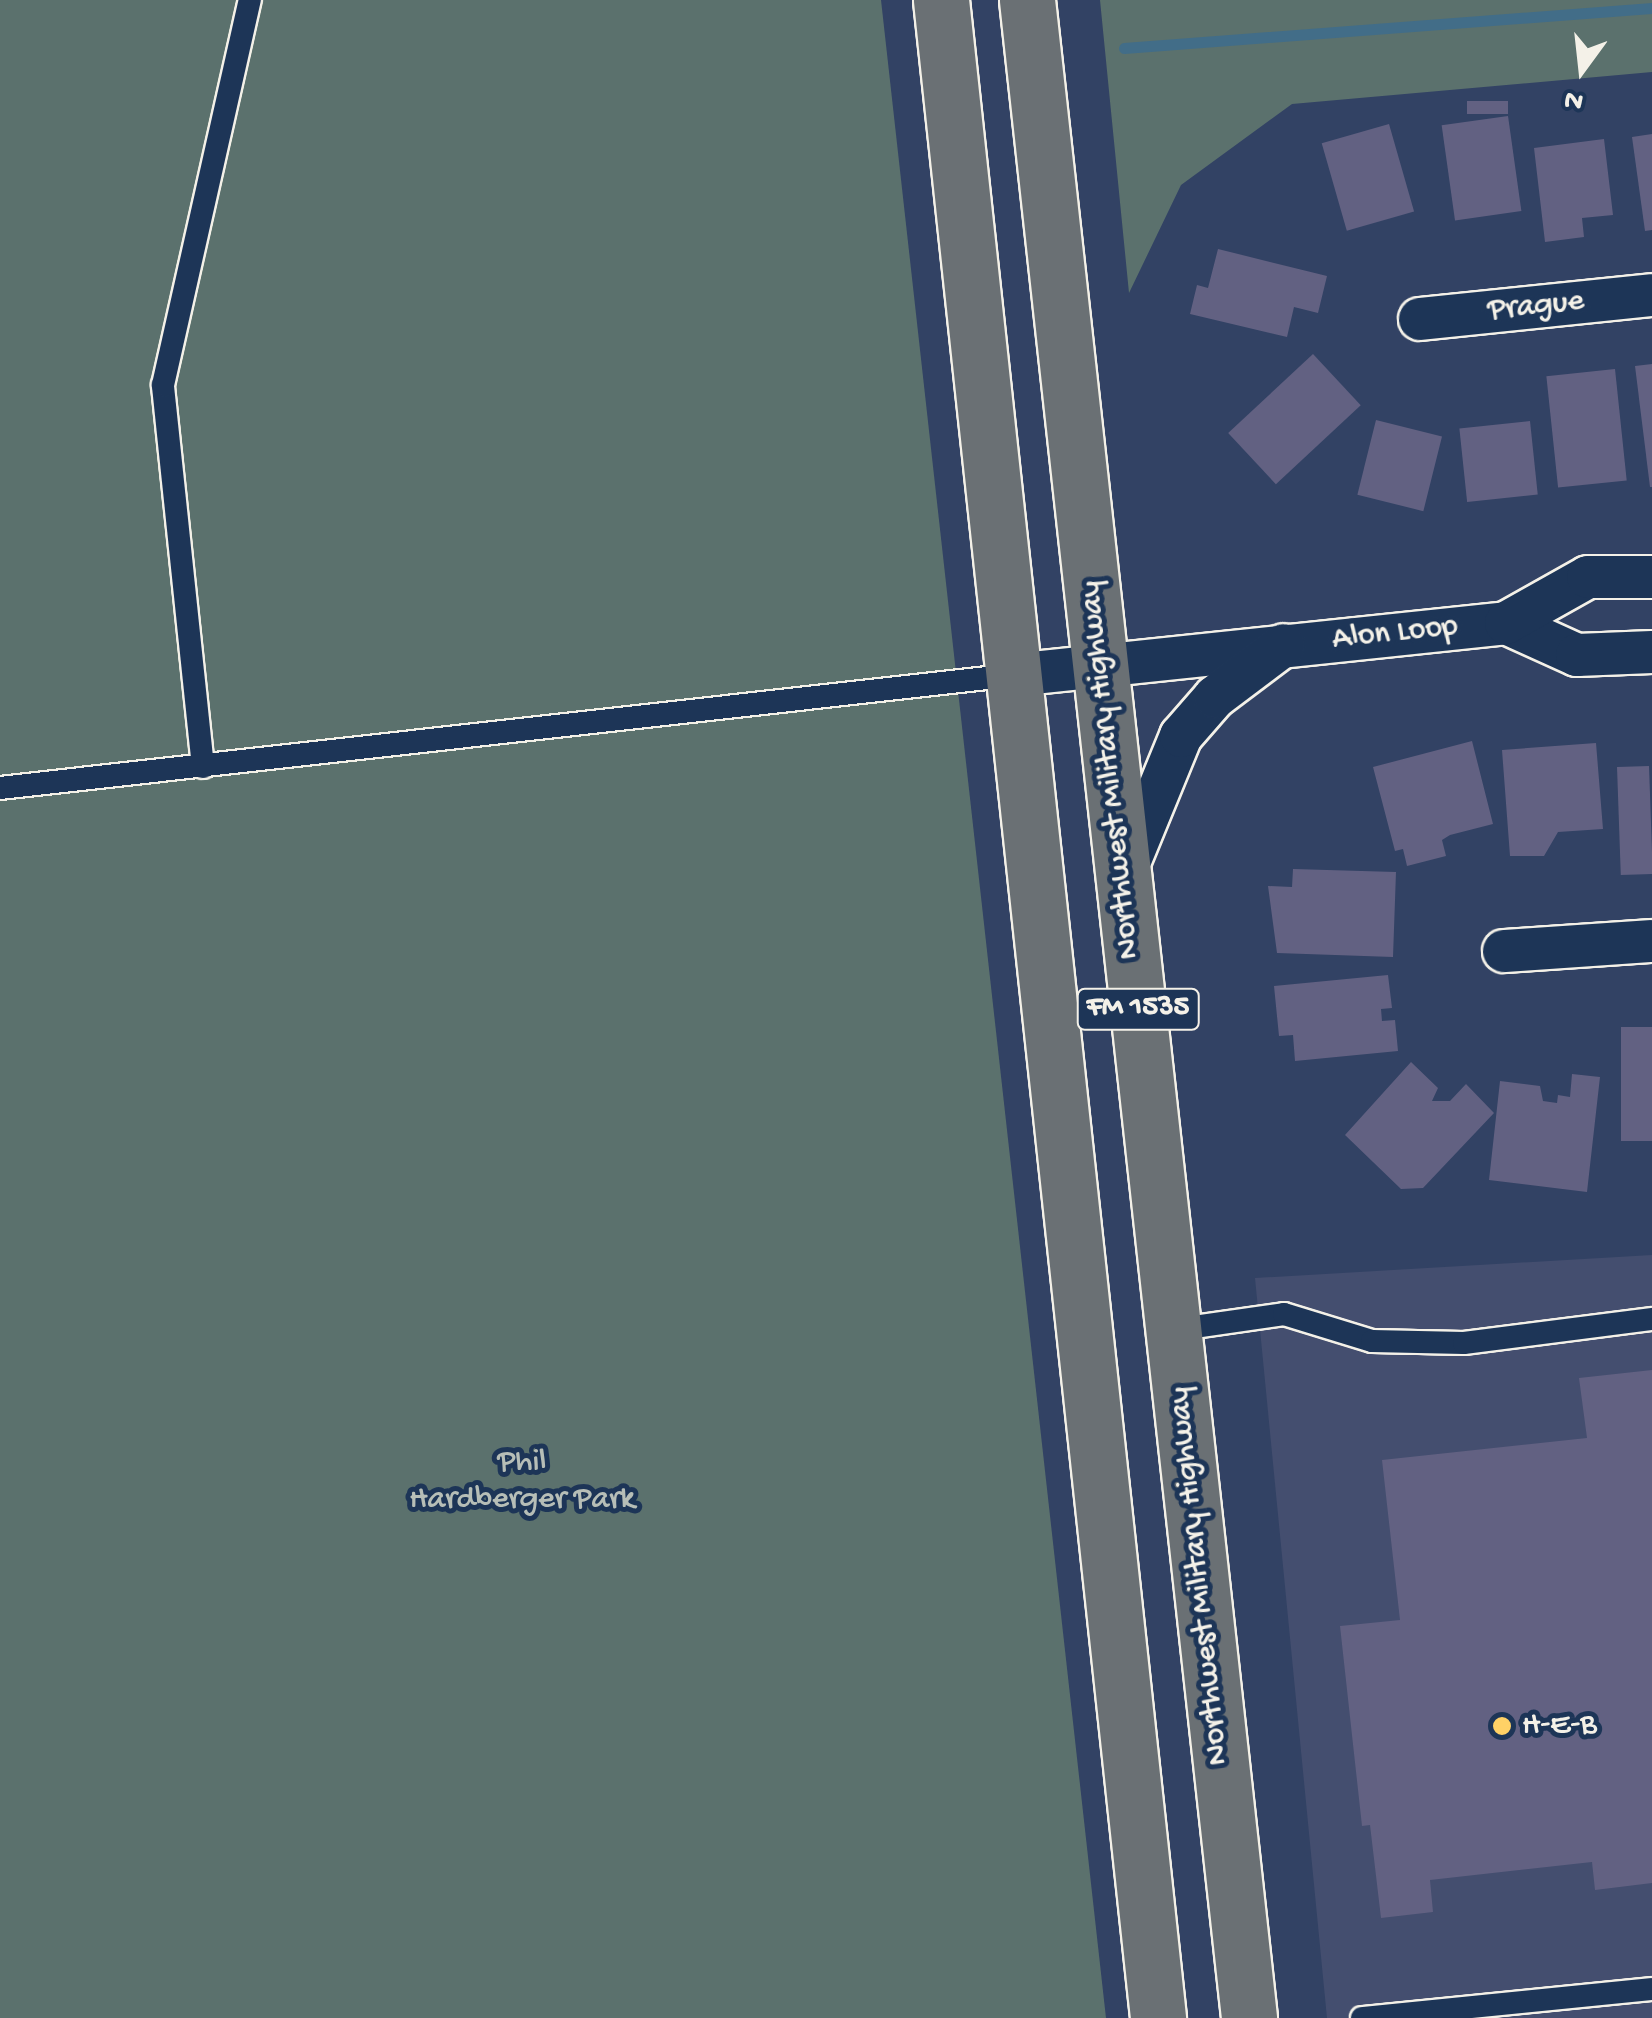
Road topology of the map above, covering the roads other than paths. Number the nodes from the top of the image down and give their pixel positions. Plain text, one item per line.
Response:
1 (250, 0) edge
2 (941, 0) edge
3 (1027, 0) edge
4 (1652, 296) edge
5 (1420, 319) dead end
6 (1652, 577) edge
7 (1506, 623) junction
8 (1284, 645) junction
9 (1652, 652) edge
10 (1100, 663) junction
11 (1014, 675) junction
12 (203, 767) junction
13 (0, 788) edge
14 (1123, 880) junction
15 (1652, 941) edge
16 (1504, 950) dead end
17 (1652, 1319) edge
18 (1173, 1330) junction
19 (1652, 1989) edge
20 (1158, 2018) edge
21 (1249, 2018) edge
22 (1362, 2018) edge

1 - 12 lane
2 - 11 main road, FM 1535
3 - 10 main road, Northwest Military Highway / FM 1535
4 - 5 street, Prague
6 - 7 street, Alon Loop
7 - 8 street, Alon Loop
7 - 9 street, Alon Loop
8 - 10 street, Alon Loop
8 - 14 street
10 - 11 street, Alon Loop
10 - 14 main road, Northwest Military Highway / FM 1535
11 - 12 lane
11 - 20 main road, FM 1535
12 - 13 lane
14 - 18 main road, Northwest Military Highway / FM 1535
15 - 16 street
17 - 18 lane
18 - 21 main road, Northwest Military Highway / FM 1535
19 - 22 lane

